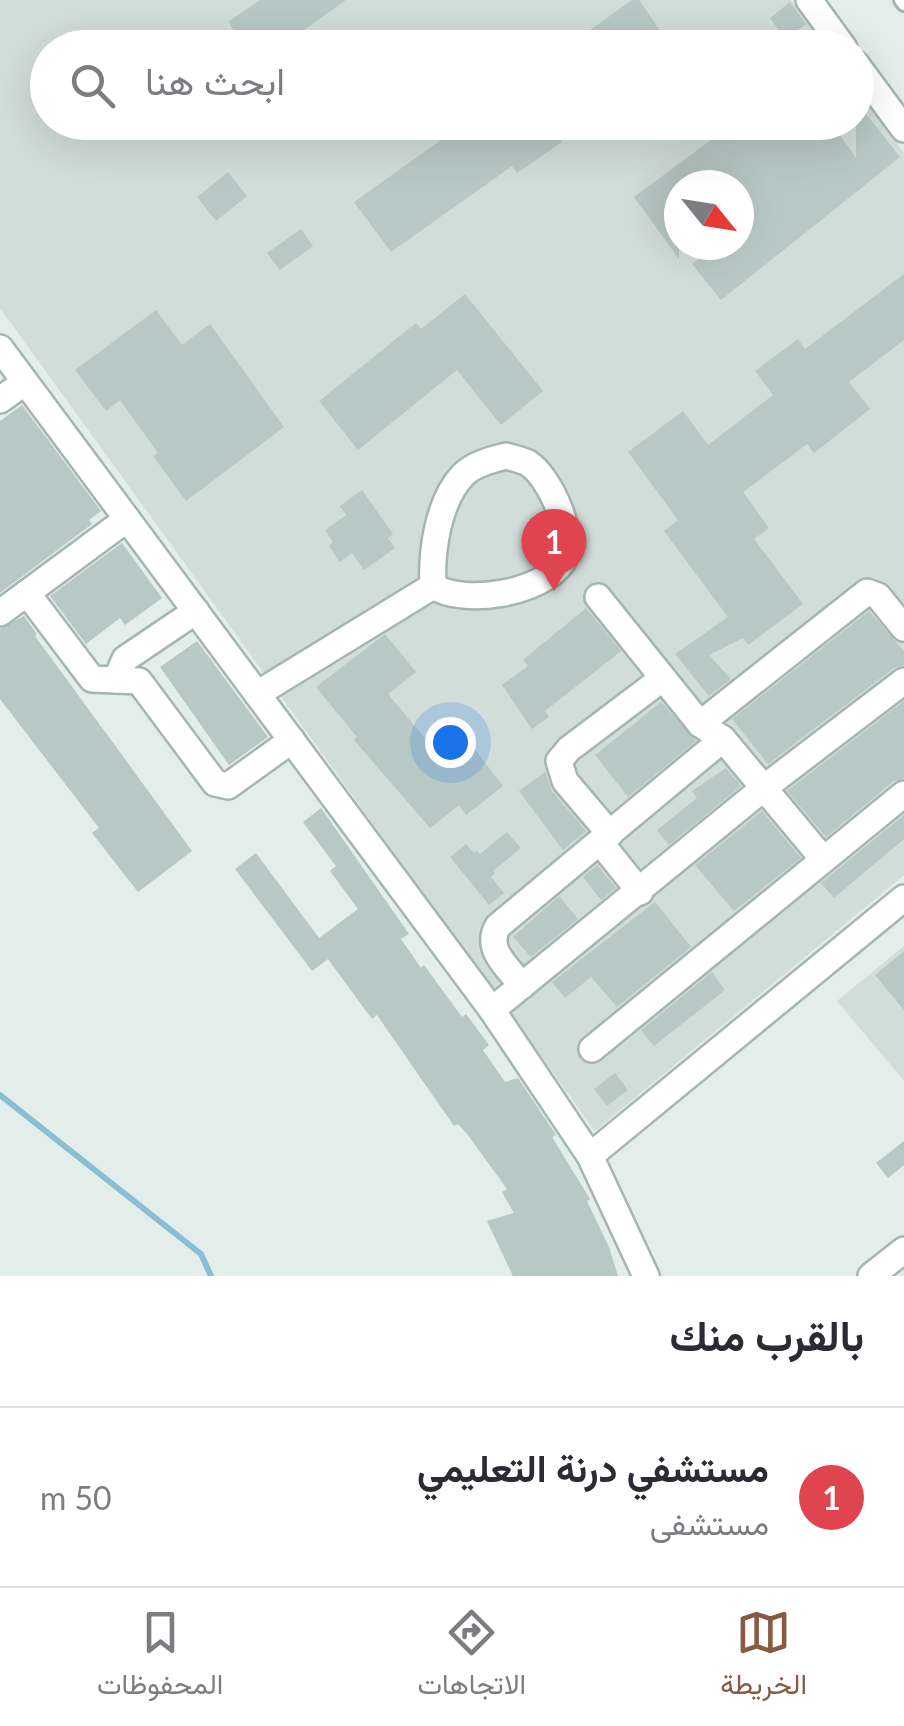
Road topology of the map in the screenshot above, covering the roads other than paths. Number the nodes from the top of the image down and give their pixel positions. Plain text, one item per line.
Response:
1 (809, 0) edge
2 (831, 30) edge
3 (874, 88) edge
4 (904, 128) edge
5 (0, 348) edge
6 (25, 382) junction
7 (0, 400) edge
8 (126, 519) junction
9 (433, 586) junction
10 (27, 593) junction
11 (598, 596) dead end
12 (196, 611) junction
13 (0, 613) edge
14 (904, 628) edge
15 (662, 678) junction
16 (116, 680) junction
17 (904, 681) edge
18 (257, 694) junction
19 (700, 724) junction
20 (723, 739) junction
21 (292, 740) junction
22 (765, 787) junction
23 (904, 794) edge
24 (605, 838) junction
25 (823, 859) junction
26 (640, 892) junction
27 (904, 898) edge
28 (522, 986) junction
29 (492, 1010) junction
30 (592, 1049) dead end
31 (590, 1156) junction
32 (904, 1250) edge
33 (646, 1276) edge
34 (871, 1276) edge

1 - 2 street
3 - 4 street
5 - 6 street
6 - 7 street
6 - 8 street
8 - 10 street
8 - 12 street
9 - 9 street
9 - 18 street
10 - 13 street
10 - 16 street
11 - 15 street
12 - 16 street
12 - 18 street
14 - 19 street
15 - 19 street
15 - 24 street
16 - 21 street
17 - 22 street
18 - 21 street
19 - 20 street
20 - 22 street
20 - 24 street
21 - 29 street
22 - 25 street
22 - 26 street
23 - 25 street
24 - 26 street
24 - 28 street
25 - 30 street
26 - 28 street
27 - 31 street
28 - 29 street
29 - 31 street
31 - 33 street
32 - 34 street

